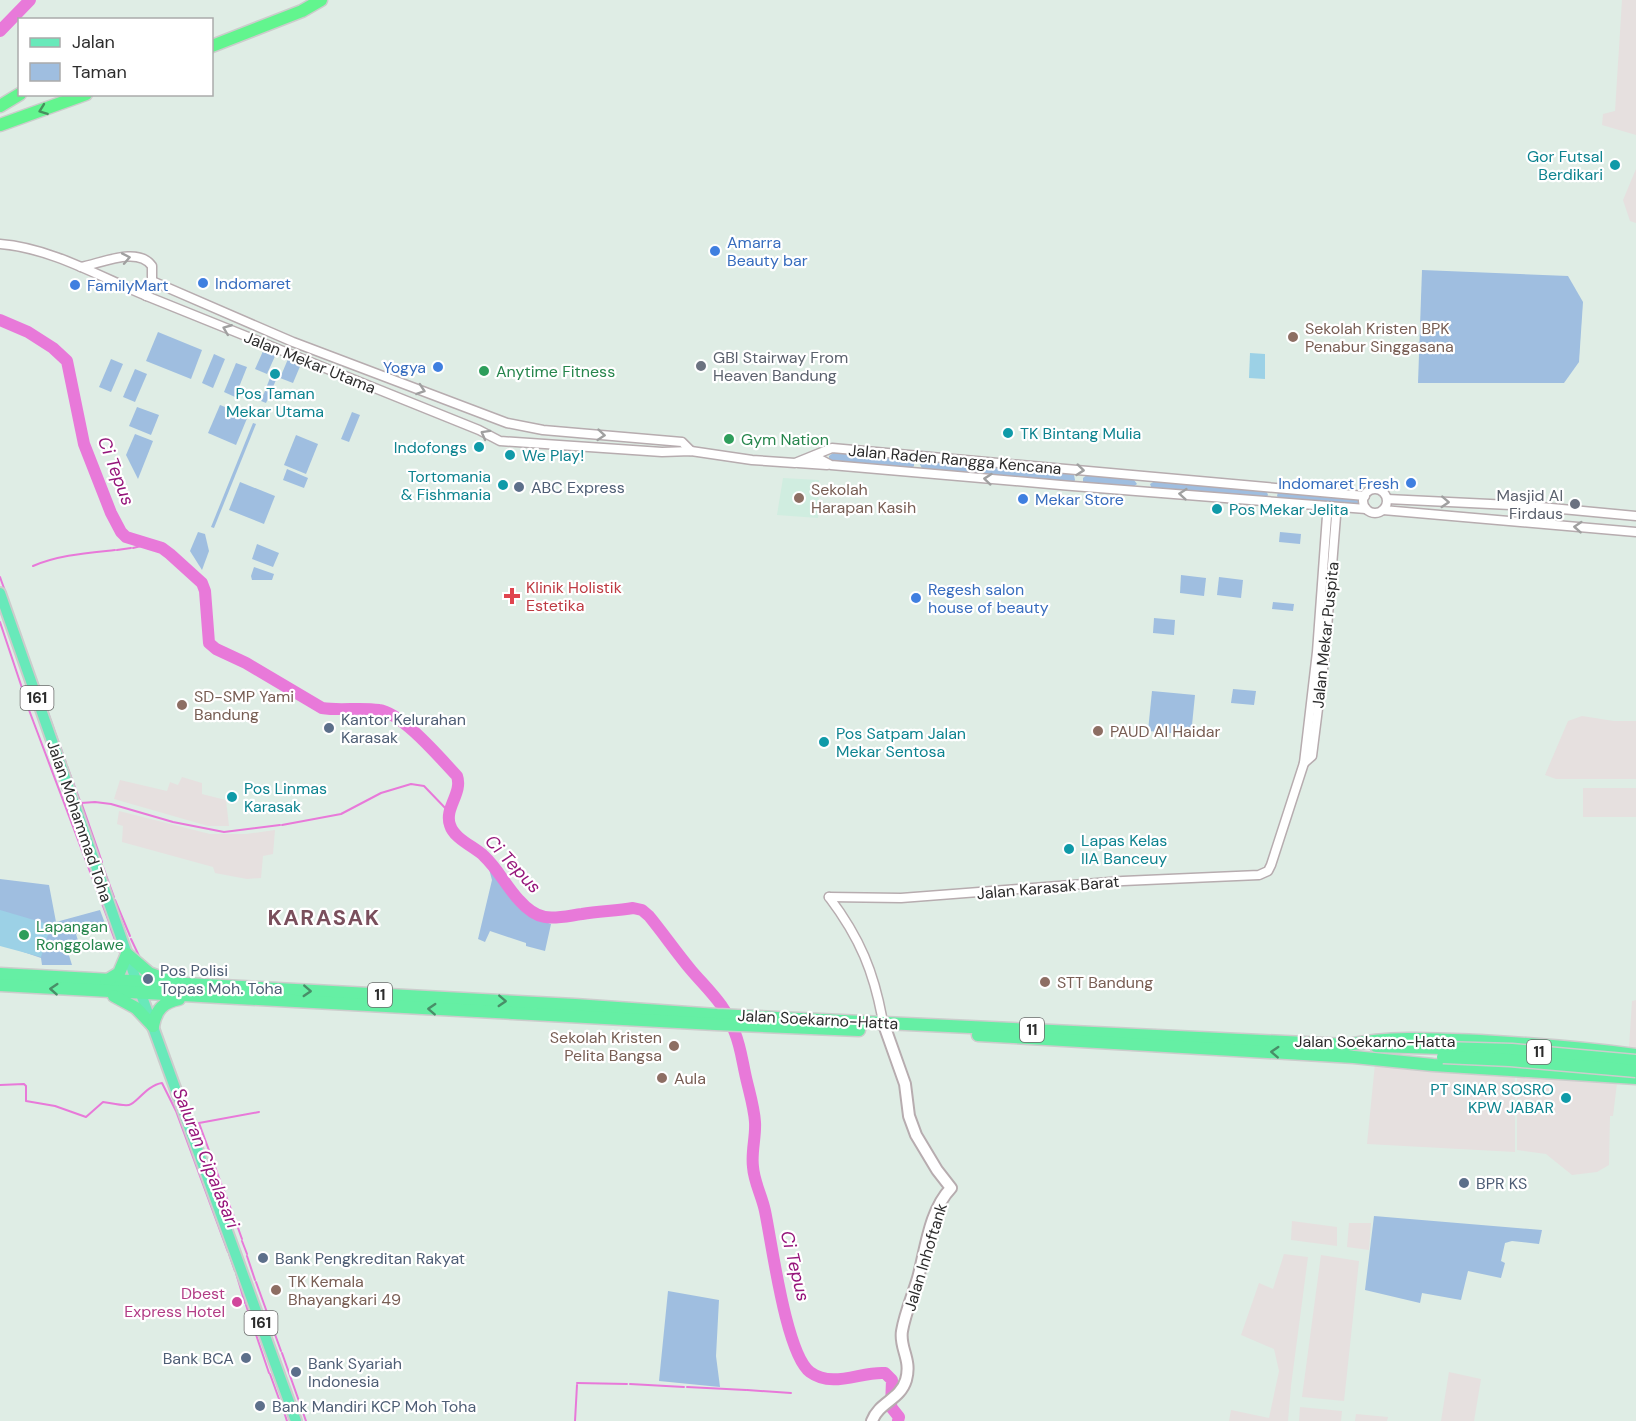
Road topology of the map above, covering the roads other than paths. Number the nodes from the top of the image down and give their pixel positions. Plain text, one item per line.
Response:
1 (321, 0) edge
2 (214, 44) edge
3 (18, 95) edge
4 (80, 96) edge
5 (0, 106) edge
6 (1, 122) edge
7 (0, 244) edge
8 (81, 267) junction
9 (152, 282) junction
10 (146, 296) junction
11 (358, 367) junction
12 (352, 379) junction
13 (691, 451) junction
14 (814, 456) junction
15 (795, 463) junction
16 (831, 465) junction
17 (1272, 488) junction
18 (1365, 496) junction
19 (1387, 499) junction
20 (1271, 502) junction
21 (1320, 506) junction
22 (1345, 508) junction
23 (1366, 509) junction
24 (1383, 510) junction
25 (1636, 516) edge
26 (1636, 532) edge
27 (0, 593) edge
28 (1321, 653) junction
29 (1266, 872) joint
30 (127, 954) junction
31 (0, 974) edge
32 (0, 986) edge
33 (106, 987) junction
34 (139, 988) junction
35 (187, 991) junction
36 (153, 1026) junction
37 (884, 1026) junction
38 (1177, 1041) junction
39 (1347, 1045) junction
40 (1595, 1050) junction
41 (1442, 1053) junction
42 (1636, 1055) edge
43 (1354, 1057) junction
44 (1636, 1061) edge
45 (1636, 1071) edge
46 (1594, 1074) junction
47 (1636, 1078) edge
48 (296, 1421) edge
49 (872, 1421) edge

1 - 2 highway
3 - 5 highway
4 -> 6 highway
7 - 8 street, Jalan Mekar Utama
8 -> 9 street
8 - 10 street, Jalan Mekar Utama
9 - 10 street
9 - 11 street, Jalan Mekar Utama
12 -> 10 street, Jalan Mekar Utama
11 - 12 street
11 -> 13 street, Jalan Mekar Utama
13 -> 12 street, Jalan Mekar Utama
13 - 15 street
14 - 15 street
14 - 16 street, Jalan Raden Rangga Kencana
14 -> 17 street, Jalan Raden Rangga Kencana
15 - 16 street
20 -> 16 street, Jalan Raden Rangga Kencana
17 - 18 street, Jalan Raden Rangga Kencana
17 - 20 street
18 - 19 street
18 - 23 street
19 - 24 street
19 -> 25 street
20 - 21 street, Jalan Raden Rangga Kencana
21 - 22 street, Jalan Raden Rangga Kencana
21 - 28 street, Jalan Mekar Puspita
22 - 23 street, Jalan Raden Rangga Kencana
22 - 28 street, Jalan Mekar Puspita
23 - 24 street
26 -> 24 street
27 - 30 main road, Jalan Mohammad Toha / 161
28 - 29 street, Jalan Mekar Puspita
29 - 37 street, Jalan Karasak Barat
30 - 33 highway
30 - 34 main road, Jalan Mohammad Toha / 161
30 - 35 highway
31 - 33 highway, Jalan Soekarno-Hatta / 11
33 -> 32 highway, Jalan Soekarno-Hatta / 11
33 - 34 highway, Jalan Soekarno-Hatta / 11
33 - 36 highway
34 - 35 highway, Jalan Soekarno-Hatta / 11
34 - 36 main road, Jalan Mohammad Toha / 161
35 - 36 highway
35 - 37 highway, Jalan Soekarno-Hatta / 11
36 - 48 main road, Jalan Mohammad Toha / 161
37 - 38 highway, Jalan Soekarno-Hatta / 11
37 - 38 highway, Jalan Soekarno-Hatta / 11
37 - 49 main road, Jalan Inhoftank
38 - 39 highway, Jalan Soekarno-Hatta / 11
43 -> 38 highway, Jalan Soekarno-Hatta / 11
39 - 40 highway, Jalan Soekarno-Hatta / 11
39 - 41 highway, 11
40 - 42 highway, Jalan Soekarno-Hatta / 11
40 - 46 highway
41 - 43 highway, 11
41 - 44 highway, 11, bridge
41 - 45 highway, 11, bridge
43 - 46 highway, Jalan Soekarno-Hatta / 11
46 - 47 highway, Jalan Soekarno-Hatta / 11

